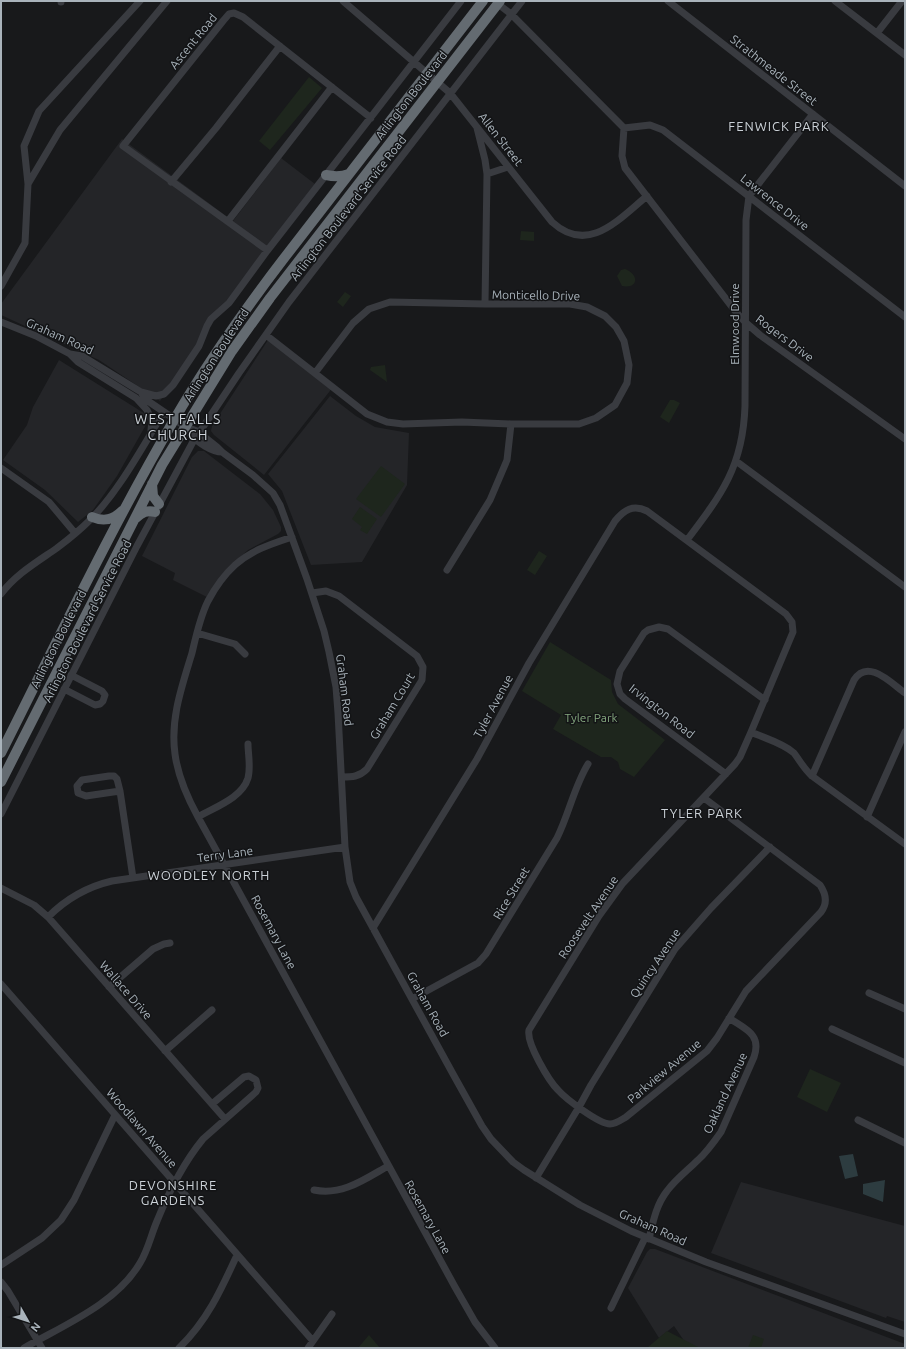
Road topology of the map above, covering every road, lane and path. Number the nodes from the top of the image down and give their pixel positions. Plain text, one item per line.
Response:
1 (140, 1) edge
2 (167, 1) edge
3 (343, 1) edge
4 (461, 1) edge
5 (483, 1) edge
6 (522, 1) edge
7 (668, 1) edge
8 (836, 1) edge
9 (902, 1) edge
10 (499, 2) edge
11 (511, 14) junction
12 (876, 33) junction
13 (280, 46) junction
14 (905, 55) edge
15 (414, 62) junction
16 (427, 73) junction
17 (438, 82) junction
18 (332, 87) junction
19 (450, 93) junction
20 (813, 114) junction
21 (371, 118) junction
22 (477, 126) junction
23 (624, 128) junction
24 (508, 167) junction
25 (349, 174) junction
26 (486, 174) junction
27 (326, 175) junction
28 (171, 182) junction
29 (28, 184) junction
30 (905, 186) edge
31 (332, 196) junction
32 (647, 196) junction
33 (749, 196) junction
34 (228, 221) junction
35 (267, 250) junction
36 (1, 286) edge
37 (485, 304) junction
38 (905, 317) edge
39 (1, 322) edge
40 (745, 322) junction
41 (266, 335) junction
42 (70, 354) junction
43 (315, 373) junction
44 (141, 392) junction
45 (136, 398) junction
46 (146, 399) junction
47 (164, 412) junction
48 (174, 419) junction
49 (511, 424) junction
50 (186, 426) junction
51 (151, 432) junction
52 (197, 436) junction
53 (905, 439) edge
54 (736, 461) junction
55 (1, 468) edge
56 (152, 484) junction
57 (127, 504) junction
58 (157, 508) junction
59 (92, 518) junction
60 (132, 523) junction
61 (75, 533) junction
62 (292, 537) junction
63 (687, 540) junction
64 (447, 570) dead end
65 (905, 587) edge
66 (312, 593) junction
67 (1, 594) edge
68 (197, 633) junction
69 (245, 654) dead end
70 (71, 675) junction
71 (64, 689) junction
72 (905, 693) edge
73 (765, 700) junction
74 (751, 732) junction
75 (905, 732) edge
76 (248, 744) dead end
77 (1, 753) edge
78 (588, 764) dead end
79 (726, 774) junction
80 (812, 776) junction
81 (342, 777) junction
82 (1, 782) edge
83 (120, 791) junction
84 (704, 798) junction
85 (1, 814) edge
86 (198, 816) junction
87 (868, 817) junction
88 (905, 844) edge
89 (345, 847) junction
90 (770, 847) junction
91 (224, 865) junction
92 (133, 878) junction
93 (1, 888) edge
94 (48, 917) junction
95 (373, 928) junction
96 (170, 943) dead end
97 (109, 987) junction
98 (3, 989) edge
99 (869, 993) dead end
100 (412, 999) junction
101 (905, 1009) edge
102 (212, 1010) dead end
103 (729, 1018) junction
104 (832, 1029) dead end
105 (165, 1051) junction
106 (905, 1063) edge
107 (212, 1104) junction
108 (579, 1107) junction
109 (115, 1115) junction
110 (225, 1119) junction
111 (858, 1120) dead end
112 (905, 1143) edge
113 (388, 1166) junction
114 (536, 1178) junction
115 (175, 1184) junction
116 (314, 1190) dead end
117 (647, 1239) junction
118 (237, 1255) junction
119 (1, 1265) edge
120 (1, 1282) edge
121 (611, 1308) dead end
122 (332, 1314) dead end
123 (905, 1334) edge
124 (38, 1340) junction
125 (313, 1341) junction
126 (24, 1348) edge
127 (42, 1348) edge
128 (179, 1348) edge
129 (308, 1348) edge
130 (495, 1348) edge

1 - 29 street
2 - 29 street
3 - 15 street, Allen Street
4 - 15 street
5 - 16 highway, Arlington Boulevard
6 - 11 street, Arlington Boulevard Service Road
7 - 20 street, Strathmeade Street
8 - 12 street
9 - 12 street
10 - 11 street
10 - 17 highway, Arlington Boulevard
11 - 19 street, Arlington Boulevard Service Road
11 - 23 street
12 - 14 street
13 - 18 street, Ascent Road
13 - 28 street
13 - 28 street, Ascent Road
15 - 16 street, Allen Street
15 - 21 street
16 - 17 street, Allen Street
16 - 25 highway, Arlington Boulevard
17 - 19 street, Allen Street
17 - 50 highway, Arlington Boulevard
18 - 21 street, Ascent Road
18 - 34 street
19 - 22 street, Allen Street
19 - 41 street, Arlington Boulevard Service Road
20 - 30 street, Strathmeade Street
20 - 33 street
21 - 27 street
22 - 24 street, Allen Street
22 - 26 street
23 - 32 street, Rogers Drive
23 - 33 street, Lawrence Drive
24 - 26 street
24 - 32 street, Allen Street
25 - 27 highway
25 - 31 highway, Arlington Boulevard
26 - 37 street
27 - 31 highway
27 - 35 street
28 - 34 street
29 - 36 street
31 - 48 highway, Arlington Boulevard
32 - 40 street, Rogers Drive
33 - 38 street, Lawrence Drive
33 - 40 street, Elmwood Drive
34 - 35 street
35 - 44 street
37 - 43 street, Monticello Drive
37 - 49 street, Monticello Drive
39 - 42 street, Graham Road
40 - 53 street, Rogers Drive
40 - 54 street, Elmwood Drive
41 - 43 street, Monticello Drive
41 - 52 street, Arlington Boulevard Service Road
42 - 44 street, Graham Road
42 - 45 street
43 - 49 street, Monticello Drive
44 - 46 street, Graham Road
45 - 46 street
45 - 51 street
46 - 47 street, Graham Road
47 - 48 street, Graham Road
47 - 51 street
48 - 50 street, Graham Road
48 - 57 highway, Arlington Boulevard
49 - 64 street
50 - 52 street, Graham Road
50 - 56 highway, Arlington Boulevard
51 - 59 street
52 - 58 street, Arlington Boulevard Service Road
52 - 62 street, Graham Road
54 - 63 street, Elmwood Drive
54 - 65 street
55 - 61 street
56 - 58 highway
56 - 60 highway, Arlington Boulevard
57 - 59 highway
57 - 77 highway, Arlington Boulevard
58 - 60 highway
58 - 70 street, Arlington Boulevard Service Road
59 - 61 street
60 - 82 highway, Arlington Boulevard
61 - 67 street
62 - 66 street, Graham Road
62 - 68 street, Rosemary Lane
63 - 73 street, Roosevelt Avenue
63 - 95 street, Tyler Avenue
66 - 81 street, Graham Road
66 - 81 street, Graham Court
68 - 69 street
68 - 86 street, Rosemary Lane
70 - 71 street, Arlington Boulevard Service Road
70 - 71 street
71 - 85 street, Arlington Boulevard Service Road
72 - 80 street
73 - 74 street, Roosevelt Avenue
73 - 79 street, Irvington Road
74 - 79 street, Roosevelt Avenue
74 - 80 street
75 - 87 street
76 - 86 street
78 - 100 street, Rice Street
79 - 84 street, Roosevelt Avenue
80 - 87 street
81 - 89 street, Graham Road
83 - 83 street
83 - 92 street
84 - 90 street
84 - 108 street, Roosevelt Avenue
86 - 91 street, Rosemary Lane
87 - 88 street
89 - 91 street, Terry Lane
89 - 95 street, Graham Road
90 - 103 street, Parkview Avenue
90 - 108 street, Quincy Avenue
91 - 92 street, Terry Lane
91 - 113 street, Rosemary Lane
92 - 94 street, Terry Lane
93 - 94 street, Wallace Drive
94 - 97 street, Wallace Drive
95 - 100 street, Graham Road
96 - 97 street
97 - 105 street, Wallace Drive
98 - 109 street, Woodlawn Avenue
99 - 101 street
100 - 114 street, Graham Road
102 - 105 street
103 - 108 street, Parkview Avenue
103 - 117 street, Oakland Avenue
104 - 106 street
105 - 107 street, Wallace Drive
107 - 110 street, Wallace Drive
107 - 110 street
108 - 114 street
109 - 115 street, Woodlawn Avenue
109 - 119 street
110 - 115 street
111 - 112 street
113 - 116 street
113 - 130 street, Rosemary Lane
114 - 117 street, Graham Road
115 - 118 street, Woodlawn Avenue
115 - 124 street
117 - 121 street, Oakland Avenue
117 - 123 street, Graham Road
118 - 125 street, Woodlawn Avenue
118 - 128 street
120 - 124 street
122 - 125 street
124 - 126 street
124 - 127 street
125 - 129 street

